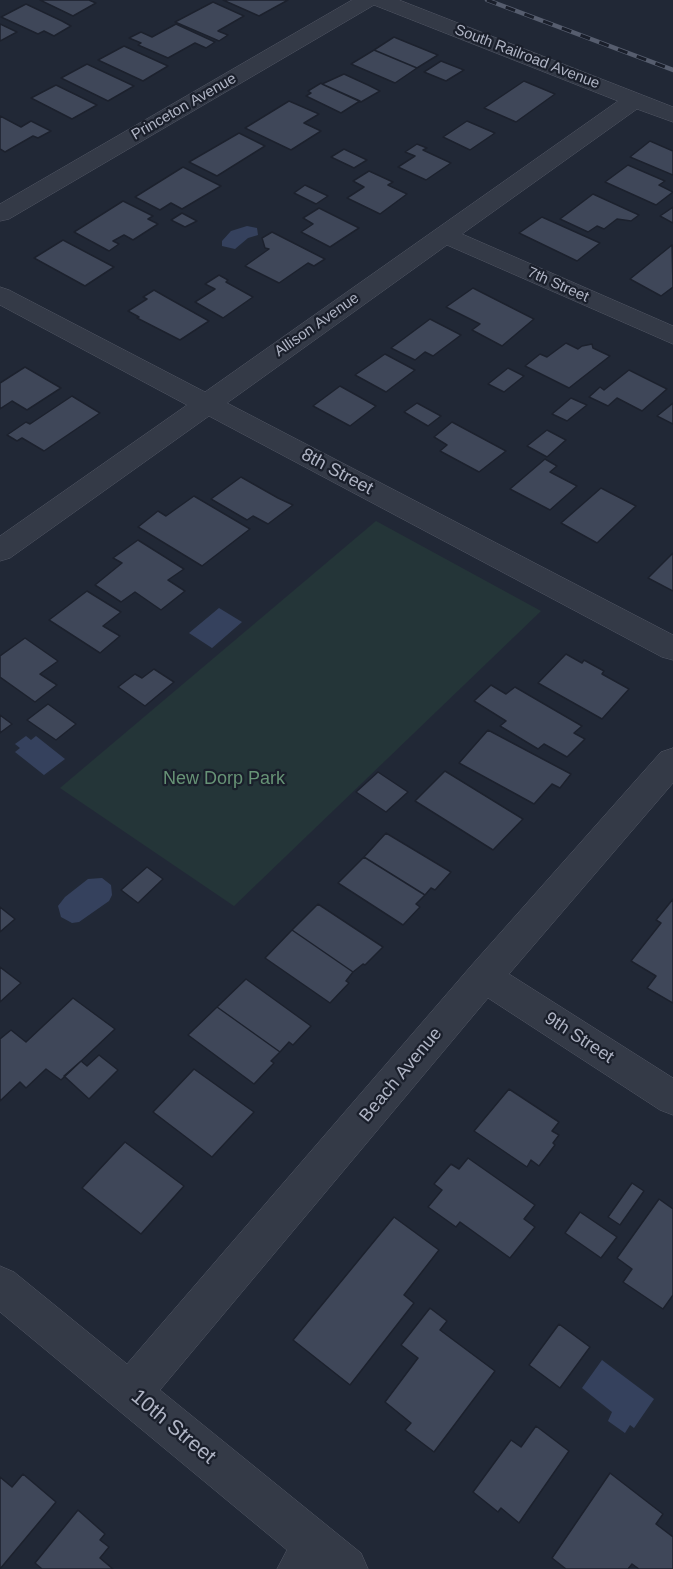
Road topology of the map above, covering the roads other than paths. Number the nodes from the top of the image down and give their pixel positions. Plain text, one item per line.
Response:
1 (367, 0) edge
2 (380, 0) edge
3 (636, 100) junction
4 (673, 115) edge
5 (0, 214) edge
6 (444, 235) junction
7 (0, 296) edge
8 (673, 336) edge
9 (207, 403) junction
10 (0, 550) edge
11 (673, 649) edge
12 (673, 761) edge
13 (484, 977) junction
14 (673, 1098) edge
15 (0, 1286) edge
16 (131, 1392) junction
17 (320, 1561) edge

1 - 5 street, Princeton Avenue
2 - 3 street, South Railroad Avenue
3 - 4 street, South Railroad Avenue
3 - 6 street, Allison Avenue
6 - 8 street, 7th Street
6 - 9 street, Allison Avenue
7 - 9 street, 8th Street
9 - 10 street, Allison Avenue
9 - 11 street, 8th Street
12 - 13 street, Beach Avenue
13 - 14 street, 9th Street
13 - 16 street, Beach Avenue
15 - 16 street, 10th Street
16 - 17 street, 10th Street

